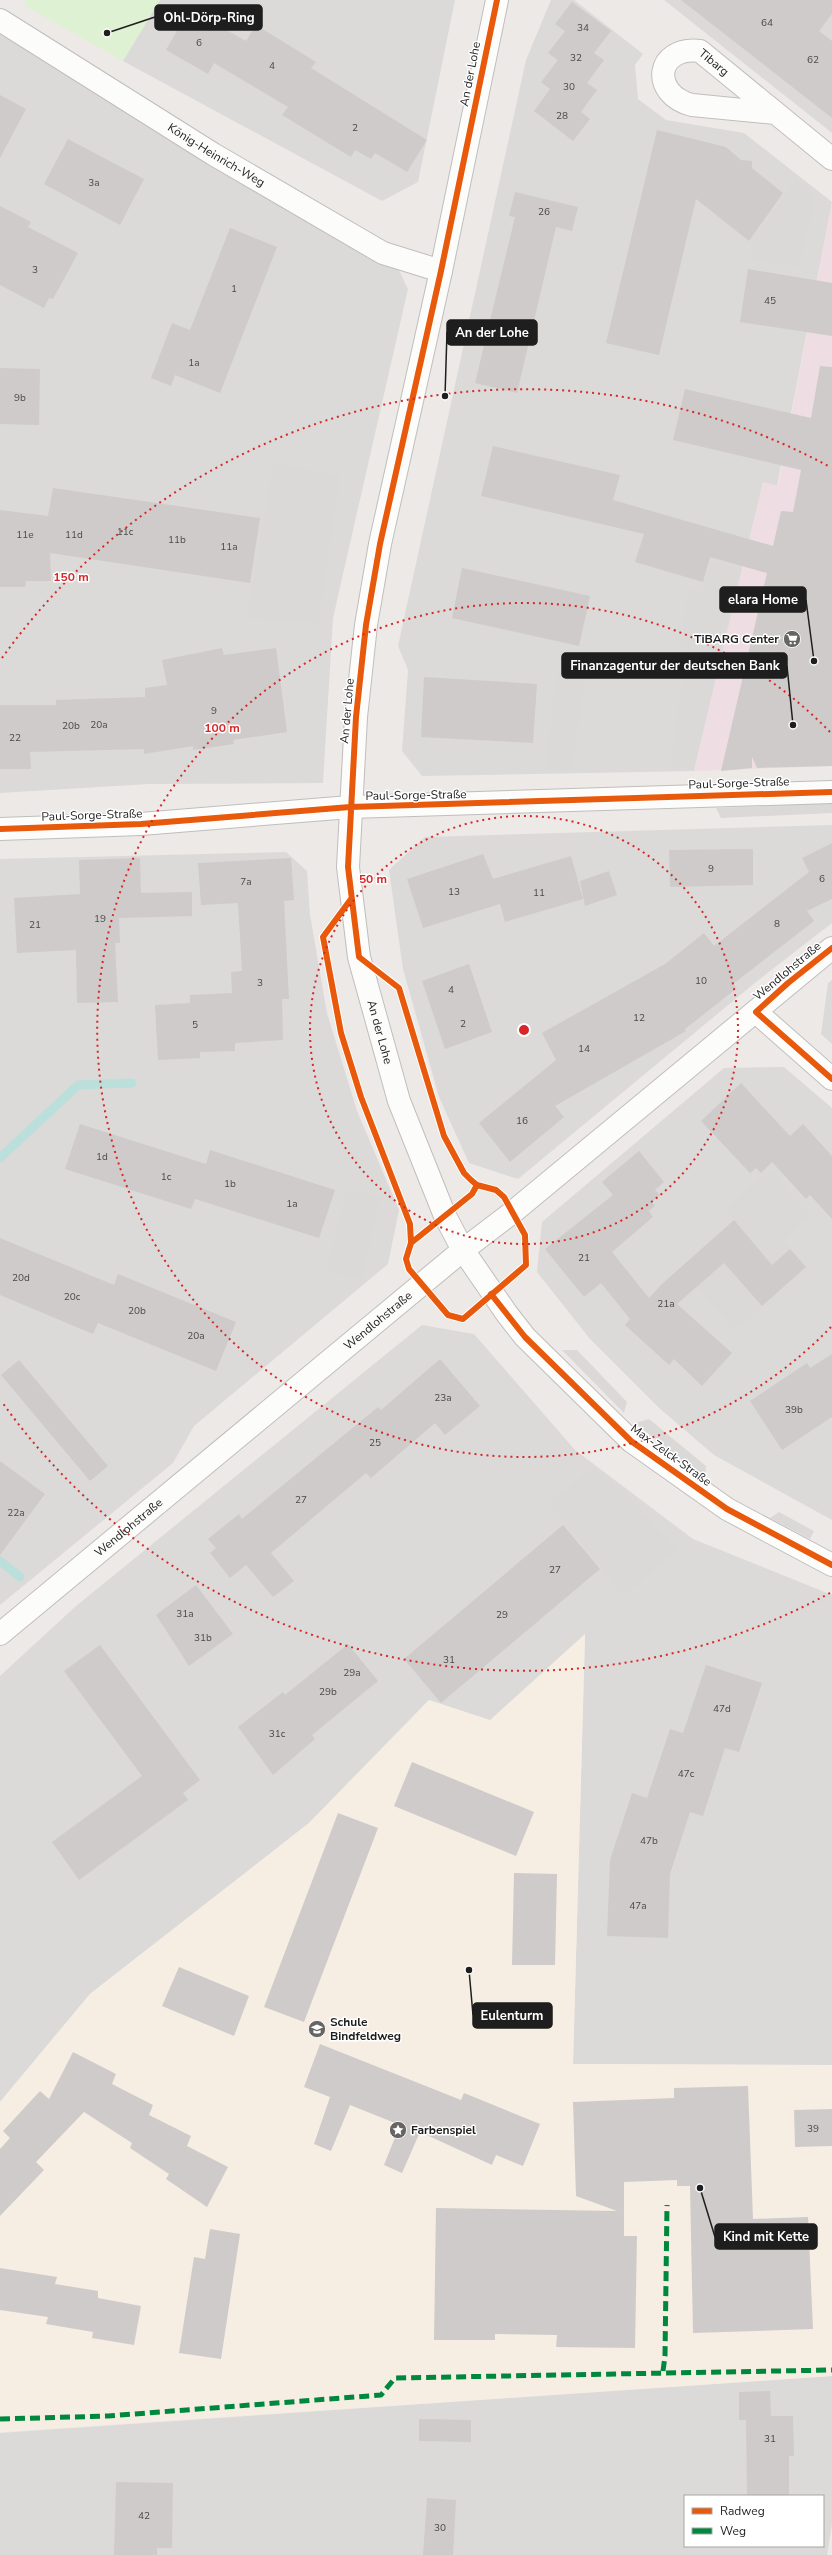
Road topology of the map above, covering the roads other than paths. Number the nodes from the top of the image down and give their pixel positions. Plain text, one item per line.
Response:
1 (497, 0) edge
2 (0, 20) edge
3 (775, 113) junction
4 (832, 159) edge
5 (441, 271) junction
6 (832, 792) edge
7 (350, 807) junction
8 (0, 829) edge
9 (832, 948) edge
10 (756, 1012) junction
11 (832, 1079) edge
12 (463, 1250) junction
13 (832, 1565) edge
14 (0, 1634) edge

1 - 5 street, An der Lohe
2 - 5 street, König-Heinrich-Weg
3 - 3 street, Tibarg
3 - 4 street, Tibarg
5 - 7 street, An der Lohe
6 - 7 street, Paul-Sorge-Straße
7 - 8 street, Paul-Sorge-Straße
7 - 12 street, An der Lohe
9 - 10 street, Wendlohstraße
10 - 11 street
10 - 12 street, Wendlohstraße
12 - 13 street, Max-Zelck-Straße
12 - 14 street, Wendlohstraße

